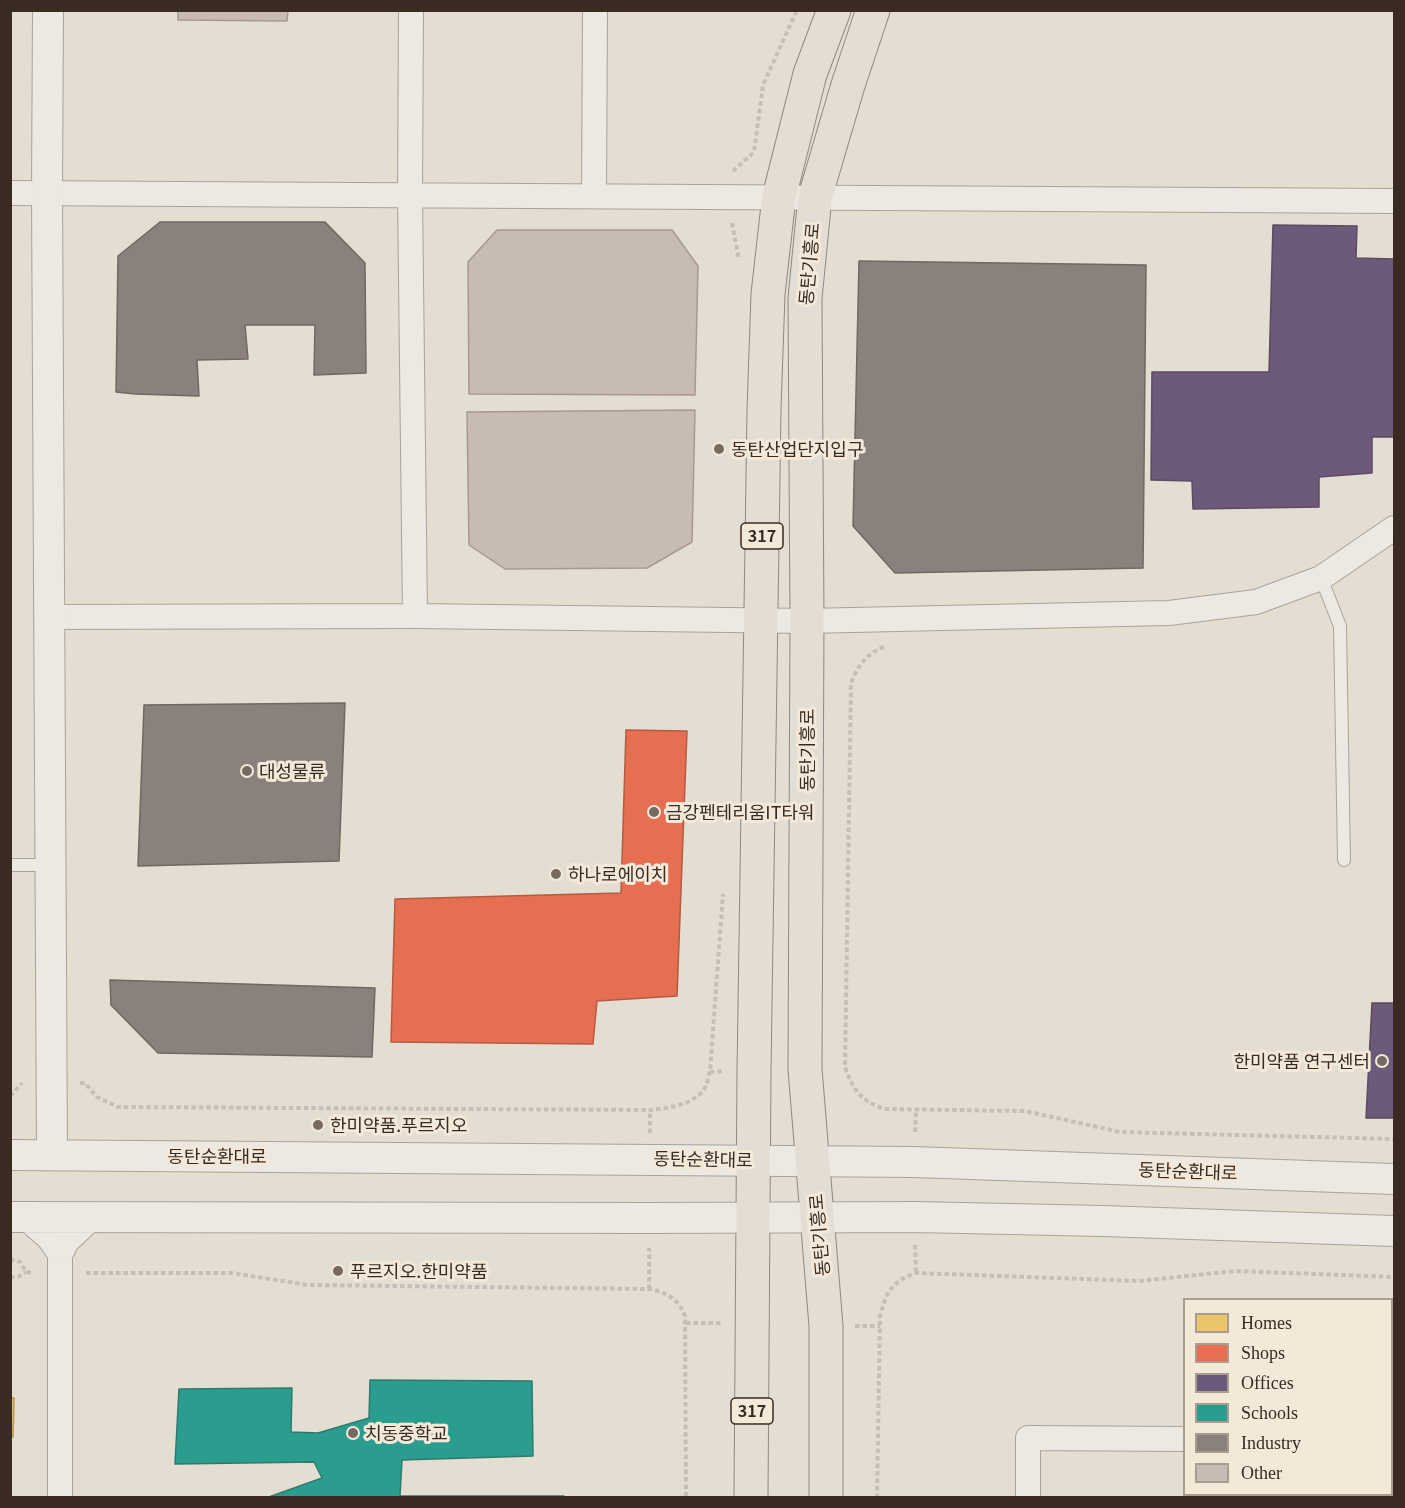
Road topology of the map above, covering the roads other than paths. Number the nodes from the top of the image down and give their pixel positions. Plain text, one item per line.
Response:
1 (48, 10) edge
2 (411, 10) edge
3 (595, 10) edge
4 (834, 10) edge
5 (873, 10) edge
6 (47, 192) junction
7 (10, 193) edge
8 (410, 195) junction
9 (594, 196) junction
10 (779, 197) junction
11 (815, 197) junction
12 (1395, 201) edge
13 (1395, 528) edge
14 (1321, 578) junction
15 (416, 616) junction
16 (49, 617) junction
17 (761, 620) junction
18 (807, 621) junction
19 (1344, 860) dead end
20 (10, 865) edge
21 (50, 865) junction
22 (10, 1155) edge
23 (52, 1155) junction
24 (754, 1160) junction
25 (813, 1162) junction
26 (1395, 1179) edge
27 (20, 1217) edge
28 (89, 1217) junction
29 (753, 1217) junction
30 (817, 1218) junction
31 (1395, 1231) edge
32 (60, 1261) junction
33 (1183, 1438) edge
34 (60, 1497) edge
35 (751, 1497) edge
36 (826, 1497) edge
37 (1028, 1497) edge

1 - 6 street
2 - 8 street
3 - 9 street
4 - 10 main road, 동탄기흥로 / 317
5 - 11 main road, 동탄기흥로 / 317
6 - 7 street
6 - 8 street
6 - 16 street
8 - 9 street
8 - 15 street
9 - 10 street
10 - 11 street
10 - 17 main road, 동탄기흥로 / 317
11 - 12 street
11 - 18 main road, 동탄기흥로 / 317
13 - 14 street
14 - 18 street
14 - 19 lane
15 - 16 street
15 - 17 street
16 - 21 street
17 - 18 street
17 - 24 main road, 동탄기흥로 / 317
18 - 25 main road, 동탄기흥로 / 317
20 - 21 lane
21 - 23 street
22 - 23 street, 동탄순환대로
23 - 24 street, 동탄순환대로
24 - 25 street, 동탄순환대로
24 - 29 main road, 동탄기흥로 / 317
25 - 26 street, 동탄순환대로
25 - 30 main road, 동탄기흥로 / 317
27 - 28 street
27 - 32 street
28 - 29 street
28 - 32 street
29 - 30 street
29 - 35 main road, 동탄기흥로 / 317
30 - 31 street
30 - 36 main road, 동탄기흥로 / 317
32 - 34 street
33 - 37 street

